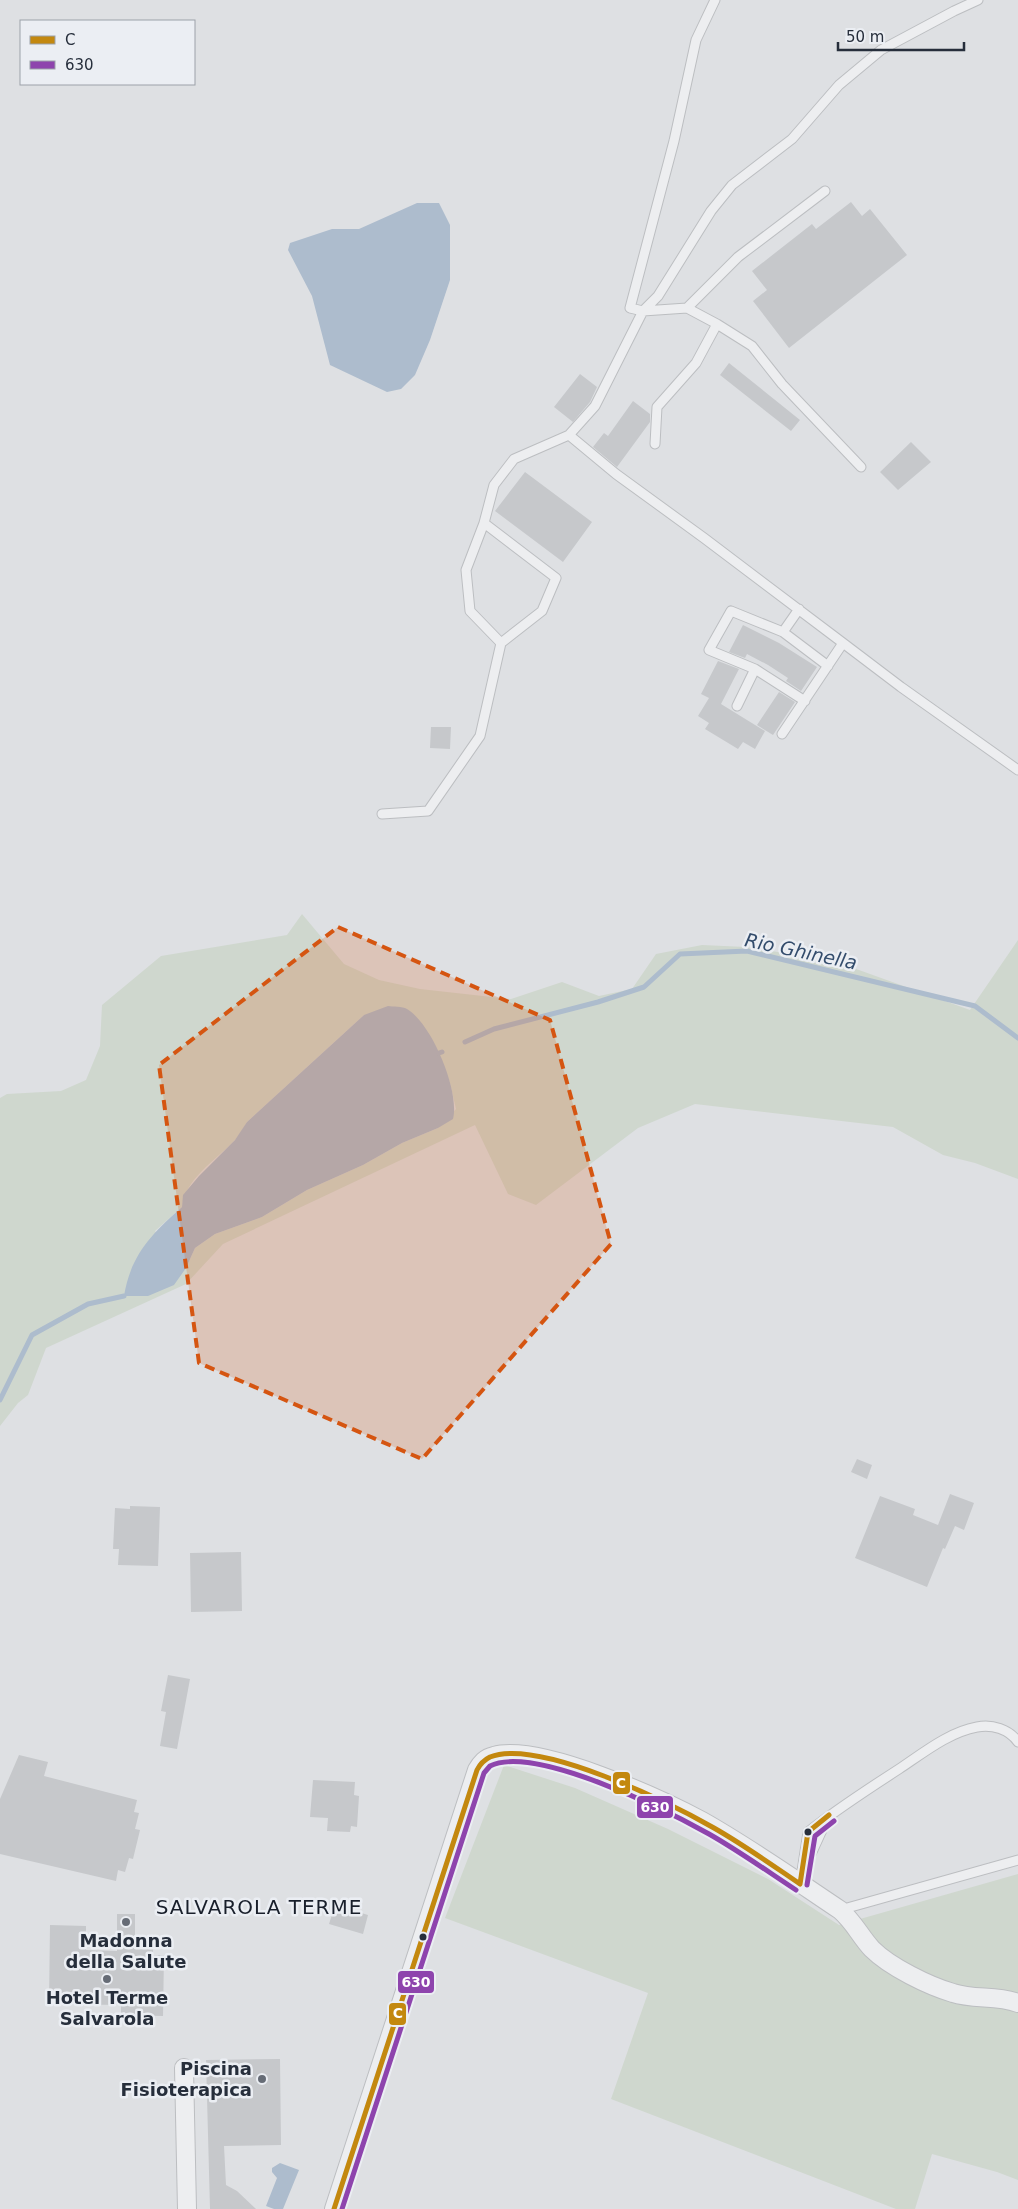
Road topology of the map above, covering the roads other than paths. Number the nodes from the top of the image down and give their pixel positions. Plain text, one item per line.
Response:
1 (715, 0) edge
2 (978, 0) edge
3 (825, 191) dead end
4 (688, 308) junction
5 (643, 311) junction
6 (717, 324) junction
7 (569, 435) junction
8 (656, 444) dead end
9 (861, 467) dead end
10 (484, 523) junction
11 (799, 609) junction
12 (783, 632) junction
13 (501, 643) junction
14 (843, 643) junction
15 (828, 666) junction
16 (755, 668) junction
17 (805, 701) junction
18 (737, 706) dead end
19 (782, 734) dead end
20 (1018, 770) edge
21 (382, 814) dead end
22 (1018, 1740) edge
23 (1018, 1860) edge
24 (800, 1884) junction
25 (840, 1910) junction
26 (1018, 2003) edge
27 (184, 2068) dead end
28 (187, 2209) edge
29 (334, 2209) edge

1 - 5 lane
2 - 5 lane
3 - 4 lane
4 - 5 lane
4 - 6 lane
5 - 7 lane
6 - 8 lane
6 - 9 lane
7 - 10 lane
7 - 11 lane
10 - 13 lane
10 - 13 lane
11 - 12 lane
11 - 14 lane
12 - 15 lane
12 - 16 lane
13 - 21 lane
14 - 15 lane
14 - 20 lane
15 - 17 lane
16 - 17 lane
16 - 18 lane
17 - 19 lane
22 - 24 lane
23 - 25 lane
24 - 25 street
24 - 29 street
25 - 26 street
27 - 28 street

